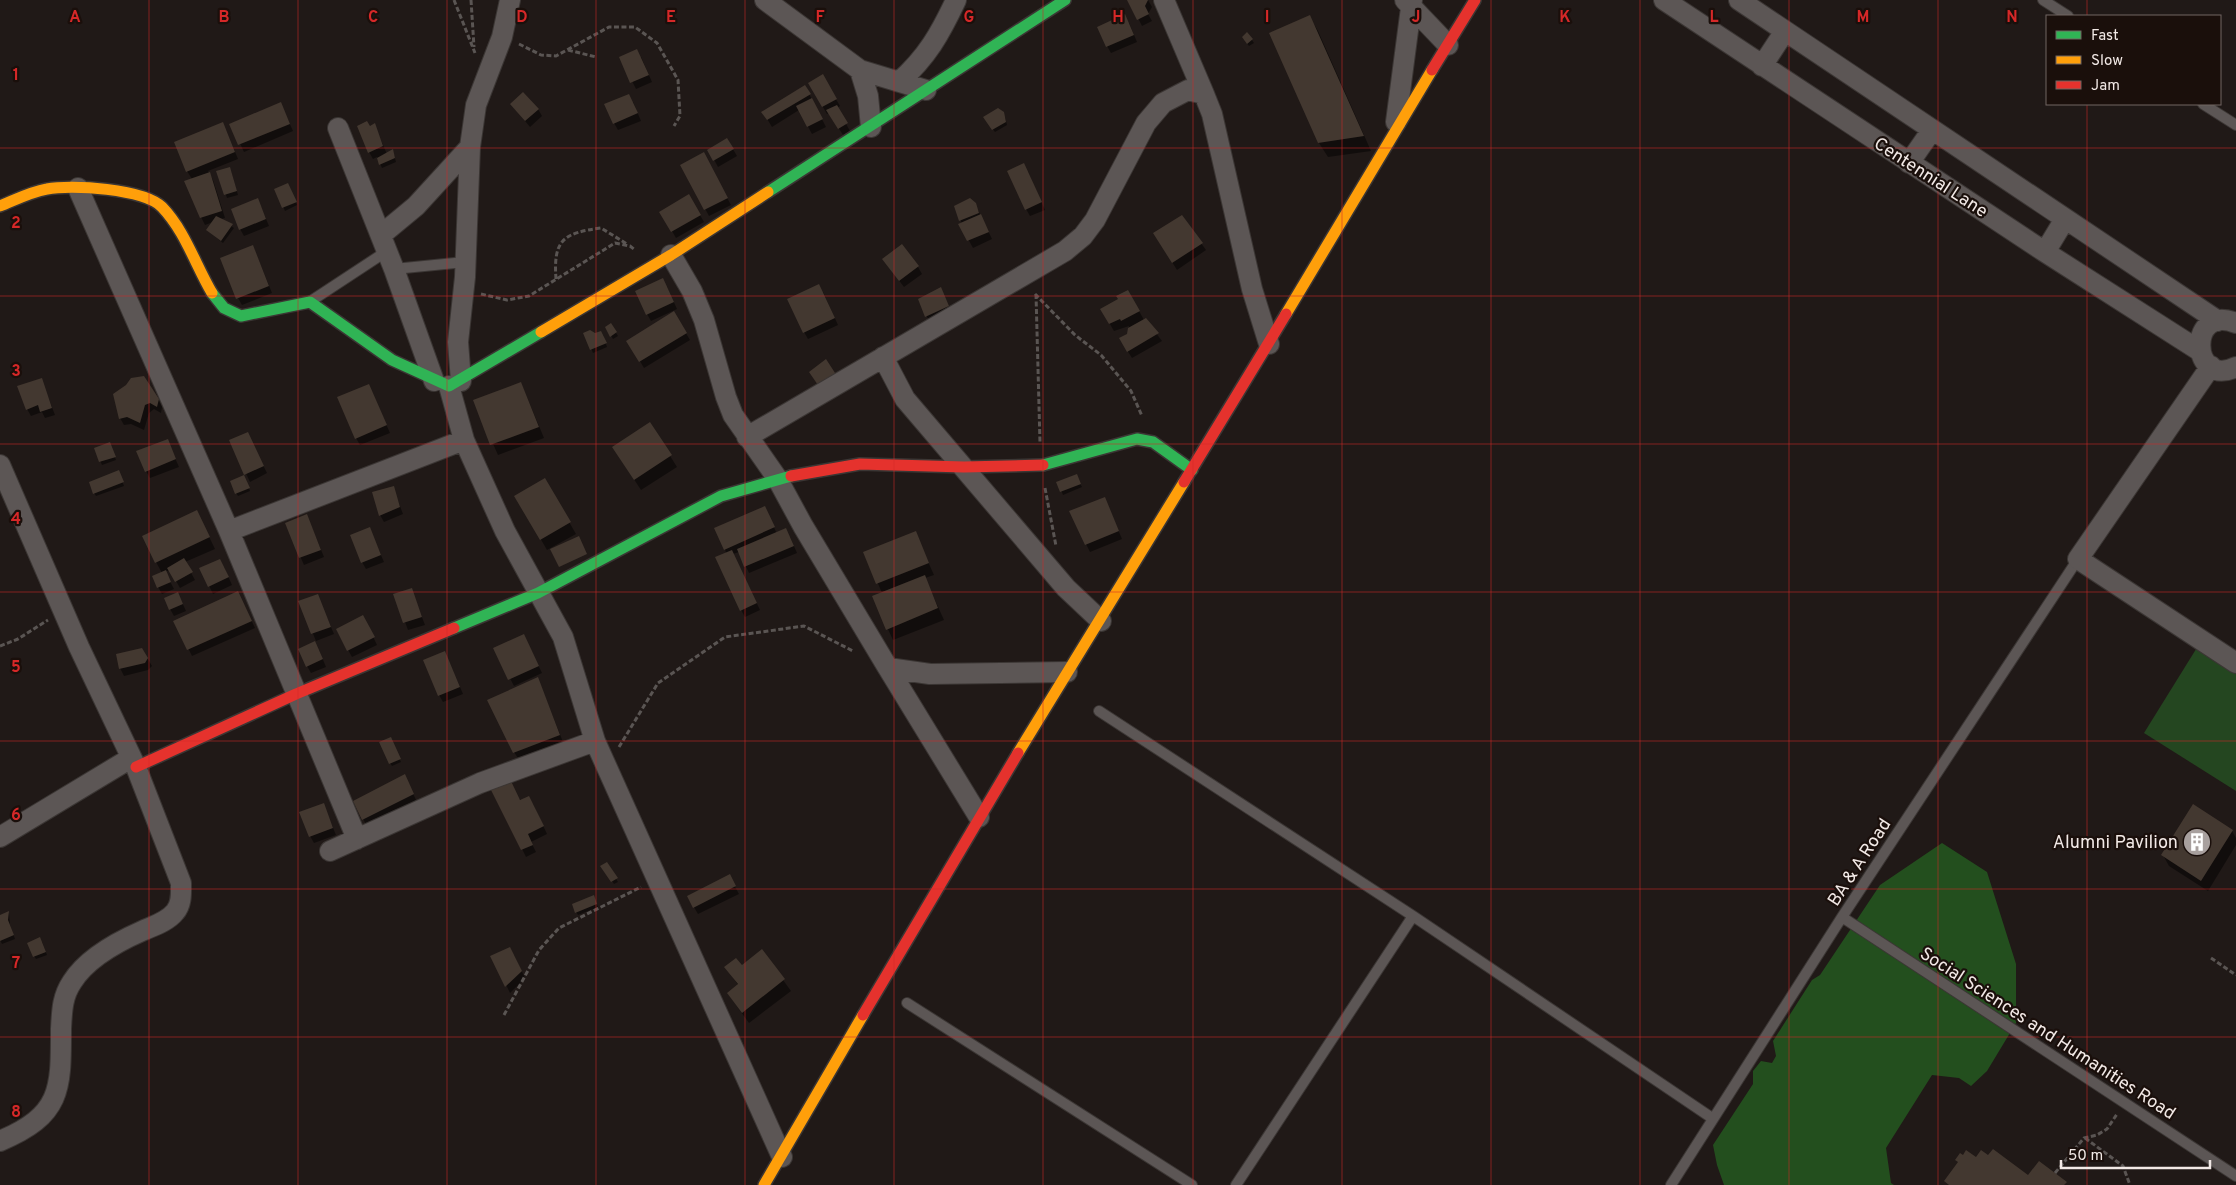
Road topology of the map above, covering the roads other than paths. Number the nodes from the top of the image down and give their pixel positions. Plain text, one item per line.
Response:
1 (510, 0) edge
2 (765, 0) edge
3 (956, 0) edge
4 (1065, 0) edge
5 (1164, 0) edge
6 (1474, 0) edge
7 (1664, 0) edge
8 (1739, 0) edge
9 (2043, 0) edge
10 (1409, 2) edge
11 (2066, 15) edge
12 (1785, 31) junction
13 (1448, 45) junction
14 (1762, 66) junction
15 (860, 70) junction
16 (899, 82) junction
17 (926, 90) junction
18 (1204, 94) junction
19 (2205, 105) edge
20 (2236, 125) edge
21 (871, 127) junction
22 (338, 128) dead end
23 (1396, 129) junction
24 (1932, 130) junction
25 (470, 147) junction
26 (1909, 163) junction
27 (78, 188) junction
28 (0, 206) edge
29 (2065, 219) junction
30 (388, 252) junction
31 (2044, 252) junction
32 (663, 260) junction
33 (465, 262) junction
34 (310, 302) junction
35 (2227, 322) edge
36 (1269, 344) junction
37 (884, 357) junction
38 (2223, 365) edge
39 (448, 382) junction
40 (747, 437) junction
41 (464, 440) junction
42 (0, 465) edge
43 (964, 467) junction
44 (1192, 470) junction
45 (777, 478) junction
46 (229, 531) junction
47 (2078, 559) junction
48 (538, 592) junction
49 (1101, 621) junction
50 (2236, 663) edge
51 (888, 668) junction
52 (1067, 672) junction
53 (296, 694) junction
54 (1099, 711) dead end
55 (595, 741) junction
56 (133, 762) junction
57 (979, 817) junction
58 (0, 837) edge
59 (357, 839) junction
60 (330, 851) dead end
61 (1413, 916) junction
62 (1842, 917) junction
63 (907, 1003) dead end
64 (1712, 1118) junction
65 (0, 1141) edge
66 (782, 1157) junction
67 (2236, 1176) edge
68 (764, 1185) edge
69 (1192, 1185) edge
70 (1236, 1185) edge
71 (1671, 1185) edge

1 - 25 street
2 - 15 street
3 - 16 street
4 - 17 street
5 - 18 street
6 - 13 street
7 - 14 street, Centennial Lane
8 - 12 street
9 - 11 lane
10 - 13 street
10 - 23 street
12 - 14 street
12 - 24 street
13 - 23 street
14 - 26 street, Centennial Lane
15 - 16 street
15 - 21 street
16 - 17 street
17 - 21 street
18 - 36 street
18 - 37 street
19 - 20 lane
21 - 32 street
22 - 30 street
23 - 36 street
24 - 26 street
24 - 29 street
25 - 30 street
25 - 33 street
26 - 31 street, Centennial Lane
27 - 28 street
27 - 34 street
27 - 46 street
29 - 31 street
29 - 35 street
30 - 33 lane
30 - 34 lane
30 - 39 street
31 - 38 street, Centennial Lane
32 - 39 street
32 - 40 street
33 - 39 street
34 - 39 street
35 - 38 street
36 - 44 street
37 - 40 street
37 - 43 street
38 - 47 street
39 - 41 street
40 - 45 street
41 - 46 street
41 - 48 street
42 - 56 street
43 - 44 street
43 - 45 street
43 - 49 street
44 - 49 street
45 - 48 street
45 - 51 street
46 - 53 street
47 - 50 street
47 - 62 lane, BA & A Road
48 - 53 street
48 - 55 street
49 - 52 street
51 - 52 street
51 - 57 street
52 - 57 street
53 - 56 street
53 - 59 street
54 - 61 lane
55 - 59 street
55 - 66 street
56 - 58 street
56 - 65 street
57 - 66 street
59 - 60 street
61 - 64 lane
61 - 70 lane
62 - 64 lane, BA & A Road
62 - 67 lane, Social Sciences and Humanities Road
63 - 69 lane
64 - 71 lane, BA & A Road
66 - 68 street

